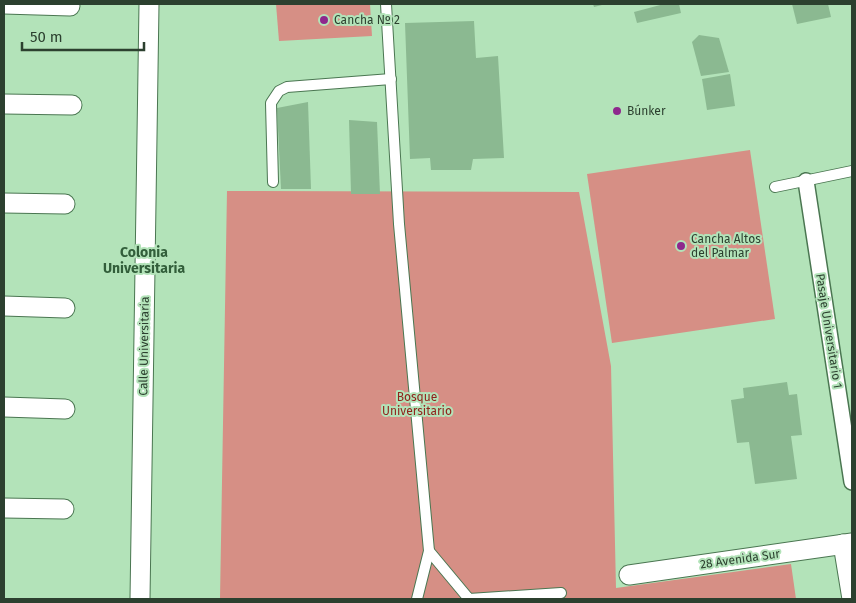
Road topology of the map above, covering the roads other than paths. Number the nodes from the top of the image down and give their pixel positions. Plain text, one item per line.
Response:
1 (4, 4) edge
2 (149, 4) edge
3 (386, 4) edge
4 (70, 6) dead end
5 (391, 79) junction
6 (4, 104) edge
7 (72, 105) dead end
8 (852, 171) edge
9 (806, 181) junction
10 (273, 182) dead end
11 (775, 187) dead end
12 (4, 203) edge
13 (65, 204) dead end
14 (4, 306) edge
15 (65, 308) dead end
16 (4, 407) edge
17 (65, 409) dead end
18 (852, 482) edge
19 (4, 508) edge
20 (64, 509) dead end
21 (848, 544) edge
22 (429, 551) junction
23 (629, 575) dead end
24 (561, 593) dead end
25 (140, 599) edge
26 (416, 599) edge
27 (852, 599) edge

1 - 4 street
2 - 25 street, Calle Universitaria
3 - 5 lane
5 - 10 lane
5 - 22 lane
6 - 7 street
8 - 9 lane
9 - 11 lane
9 - 18 street, Pasaje Universitario 1
12 - 13 street
14 - 15 street
16 - 17 street
19 - 20 street
21 - 23 street, 28 Avenida Sur
21 - 27 street
22 - 24 lane
22 - 26 lane

